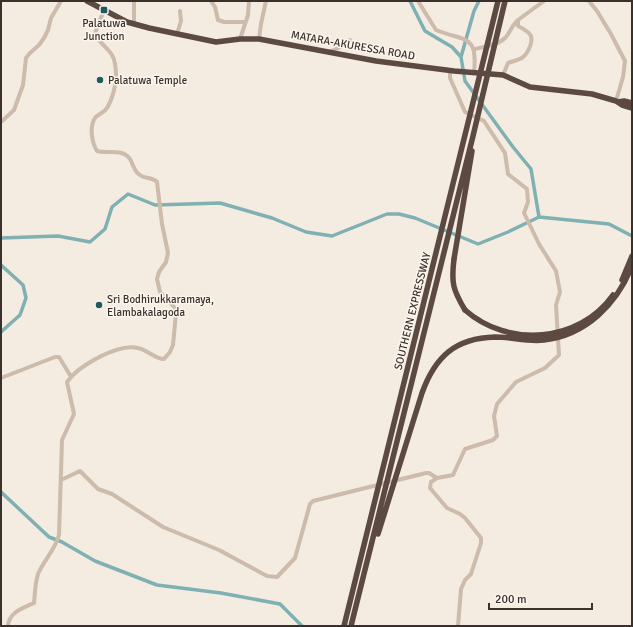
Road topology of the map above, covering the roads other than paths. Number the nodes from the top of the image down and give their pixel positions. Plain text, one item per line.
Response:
1 (61, 1) edge
2 (87, 1) edge
3 (134, 1) edge
4 (211, 1) edge
5 (249, 1) edge
6 (266, 1) edge
7 (418, 1) edge
8 (498, 1) edge
9 (504, 1) edge
10 (544, 1) edge
11 (589, 1) edge
12 (104, 10) junction
13 (180, 11) dead end
14 (518, 20) junction
15 (246, 22) junction
16 (134, 24) junction
17 (177, 34) junction
18 (259, 39) junction
19 (240, 40) junction
20 (350, 40) dead end
21 (475, 49) junction
22 (329, 52) junction
23 (452, 71) junction
24 (472, 73) junction
25 (503, 75) junction
26 (617, 101) junction
27 (632, 103) edge
28 (479, 107) junction
29 (632, 108) edge
30 (1, 122) edge
31 (632, 256) edge
32 (632, 266) edge
33 (72, 375) junction
34 (1, 378) edge
35 (437, 478) junction
36 (61, 480) junction
37 (356, 608) junction
38 (8, 626) edge
39 (344, 626) edge
40 (351, 626) edge
41 (458, 626) edge

1 - 30 street
2 - 12 highway, MATARA-AKURESSA ROAD
3 - 16 street
4 - 15 street
5 - 15 street
6 - 18 street
7 - 21 street
8 - 39 highway, SOUTHERN EXPRESSWAY, bridge
9 - 28 highway, SOUTHERN EXPRESSWAY, bridge
10 - 14 street
11 - 26 street
12 - 16 highway, MATARA-AKURESSA ROAD
12 - 33 street
13 - 17 street
14 - 21 street
14 - 25 street
15 - 19 street
16 - 17 highway, MATARA-AKURESSA ROAD
17 - 19 highway, MATARA-AKURESSA ROAD
18 - 19 highway, MATARA-AKURESSA ROAD
18 - 22 highway, MATARA-AKURESSA ROAD
20 - 22 street
21 - 24 street
22 - 23 highway, MATARA-AKURESSA ROAD
23 - 24 highway, MATARA-AKURESSA ROAD
23 - 35 street
24 - 25 highway, MATARA-AKURESSA ROAD
25 - 26 highway, MATARA-AKURESSA ROAD
26 - 27 highway, MATARA-AKURESSA ROAD
26 - 29 highway, MATARA-AKURESSA ROAD
28 - 31 highway, bridge
28 - 37 highway, SOUTHERN EXPRESSWAY, bridge
32 - 37 highway, bridge
33 - 34 street
33 - 36 street
35 - 36 street
35 - 41 street
36 - 38 street
37 - 40 highway, SOUTHERN EXPRESSWAY, bridge

